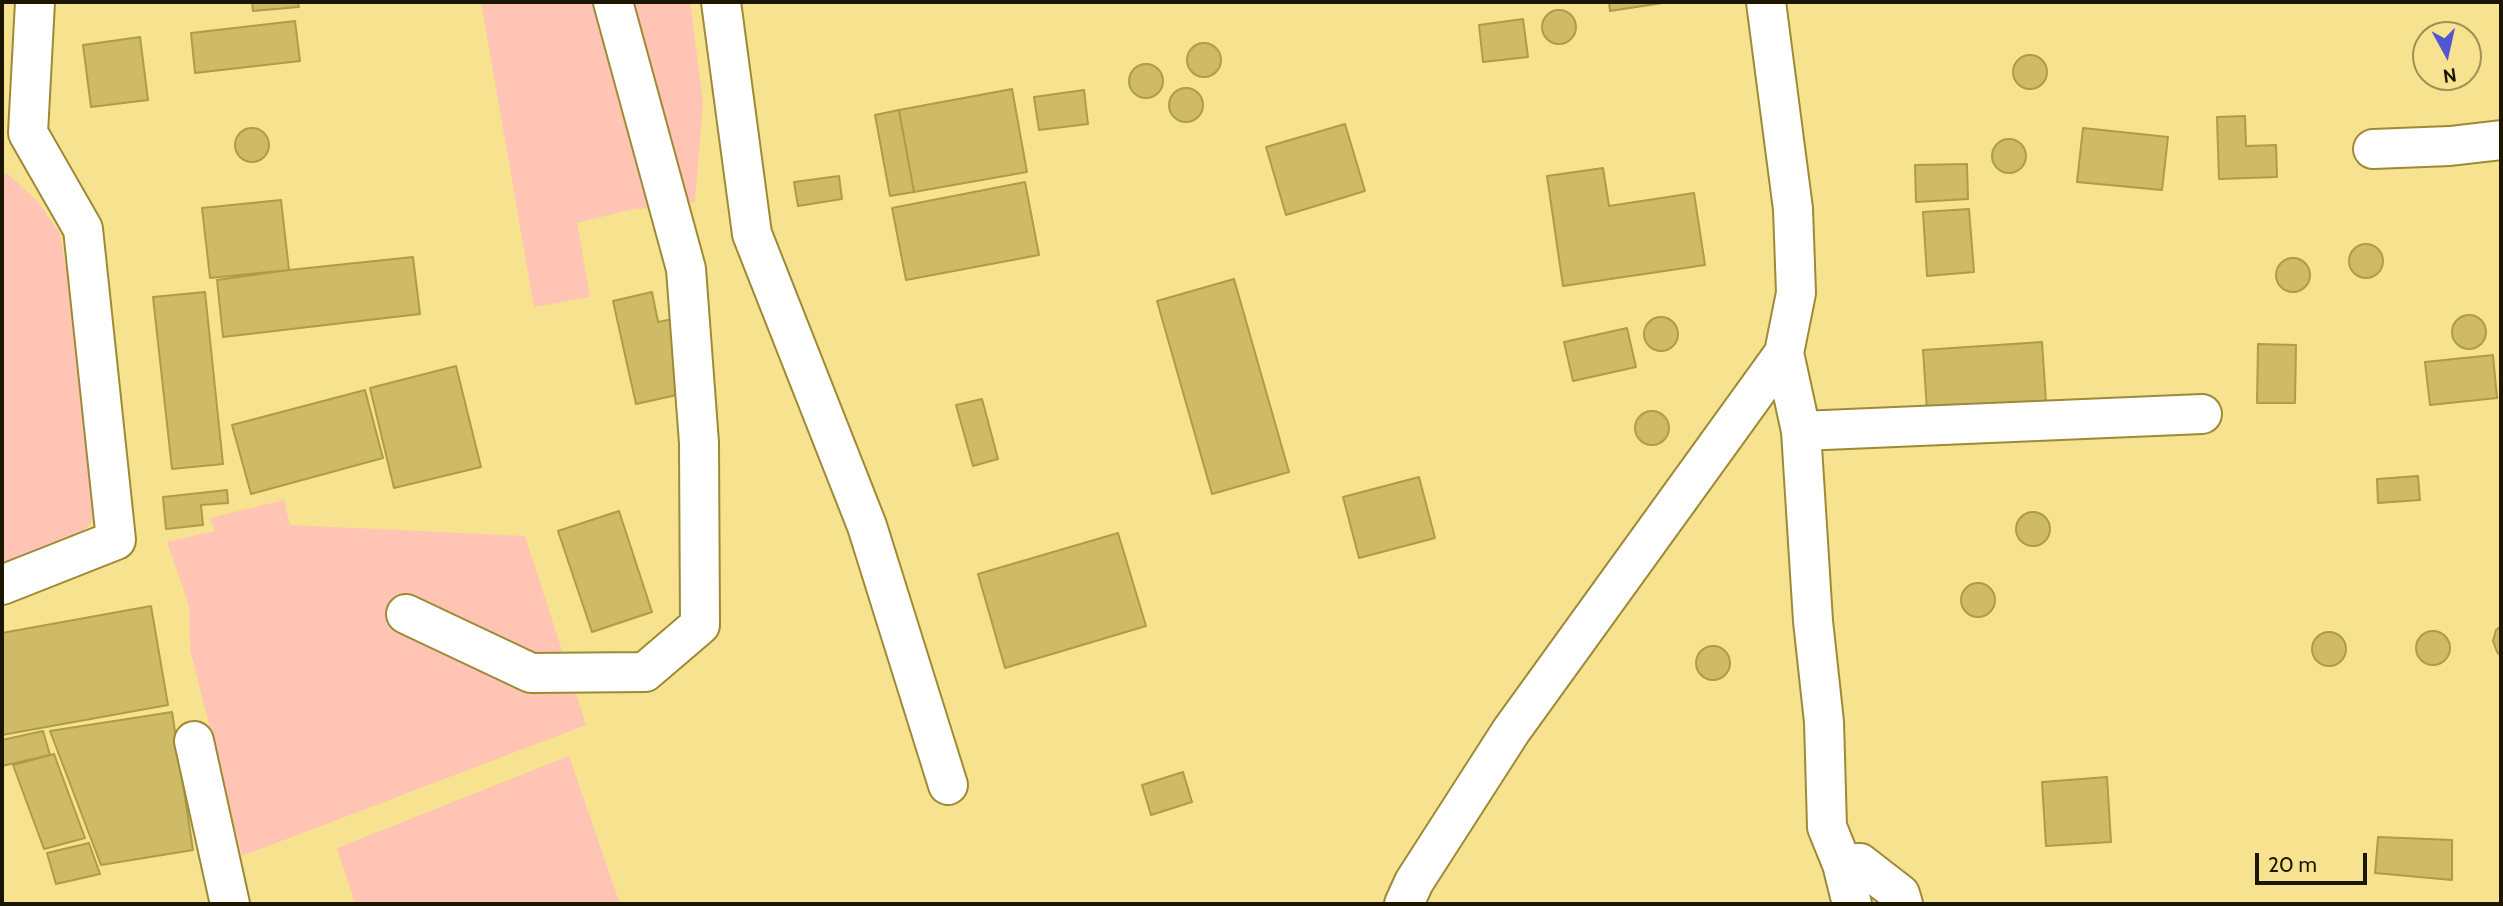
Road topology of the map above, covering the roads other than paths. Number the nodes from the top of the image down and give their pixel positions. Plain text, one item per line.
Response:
1 (35, 2) edge
2 (613, 2) edge
3 (721, 2) edge
4 (1766, 2) edge
5 (15, 134) edge
6 (2501, 140) edge
7 (2373, 149) dead end
8 (1784, 353) junction
9 (2202, 414) dead end
10 (1801, 431) junction
11 (2, 585) edge
12 (407, 614) dead end
13 (194, 741) dead end
14 (948, 785) dead end
15 (1842, 864) junction
16 (230, 904) edge
17 (1404, 904) edge
18 (1852, 904) edge
19 (1903, 904) edge

1 - 5 street
2 - 12 street
3 - 14 street
4 - 8 street
5 - 11 street
6 - 7 street
8 - 10 street
8 - 17 street
9 - 10 street
10 - 15 street
13 - 16 street
15 - 18 street
15 - 19 street

